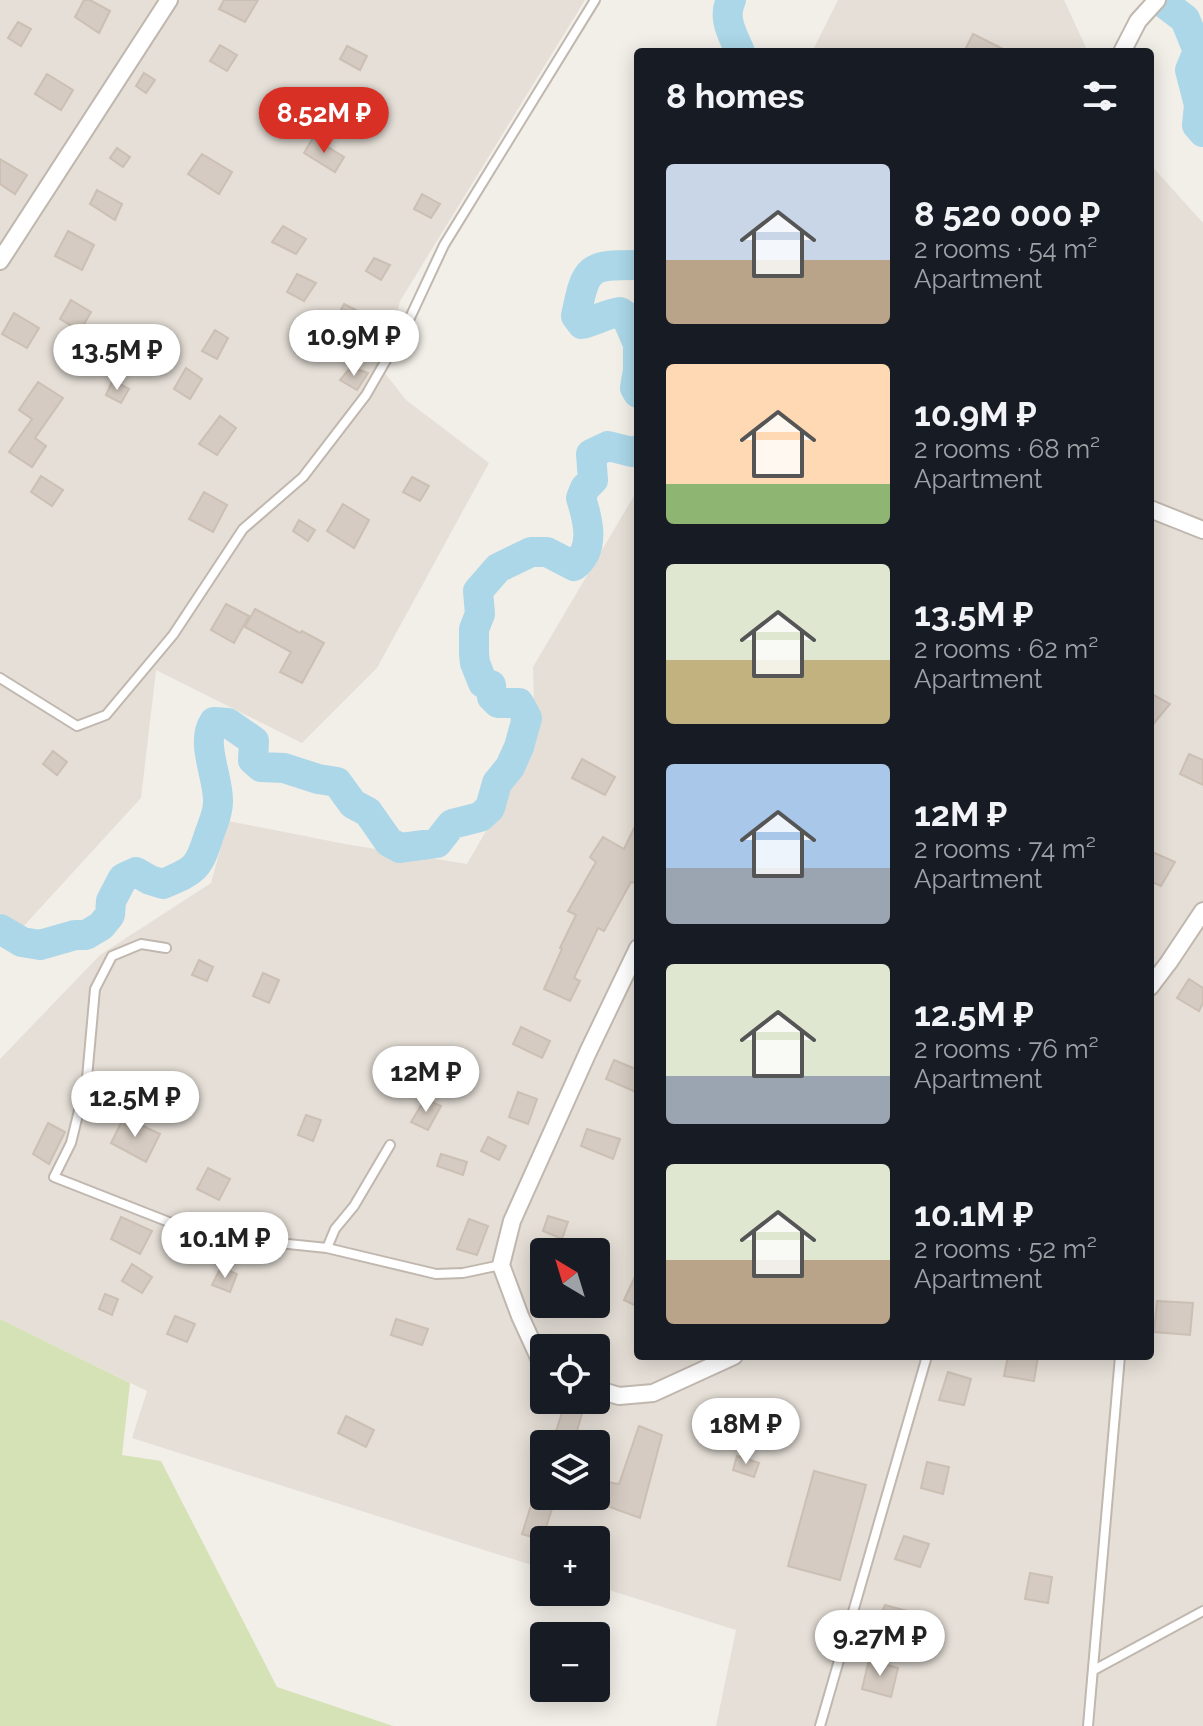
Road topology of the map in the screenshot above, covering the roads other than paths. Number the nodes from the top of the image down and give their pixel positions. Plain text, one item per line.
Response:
1 (169, 0) edge
2 (595, 0) edge
3 (1157, 0) edge
4 (1124, 48) edge
5 (0, 261) edge
6 (1154, 511) edge
7 (1203, 530) edge
8 (0, 678) edge
9 (1203, 911) edge
10 (166, 948) dead end
11 (634, 956) edge
12 (1154, 982) edge
13 (390, 1145) dead end
14 (327, 1248) junction
15 (501, 1265) junction
16 (530, 1338) edge
17 (725, 1360) edge
18 (926, 1360) edge
19 (1120, 1360) edge
20 (610, 1393) edge
21 (1203, 1611) edge
22 (1094, 1670) junction
23 (820, 1726) edge
24 (1088, 1726) edge

1 - 5 street
2 - 8 lane
3 - 4 street
6 - 7 street
9 - 12 street
10 - 14 lane
11 - 15 street
13 - 14 lane
14 - 15 lane
15 - 16 street
17 - 20 street
18 - 23 lane
19 - 22 lane
21 - 22 lane
22 - 24 lane

